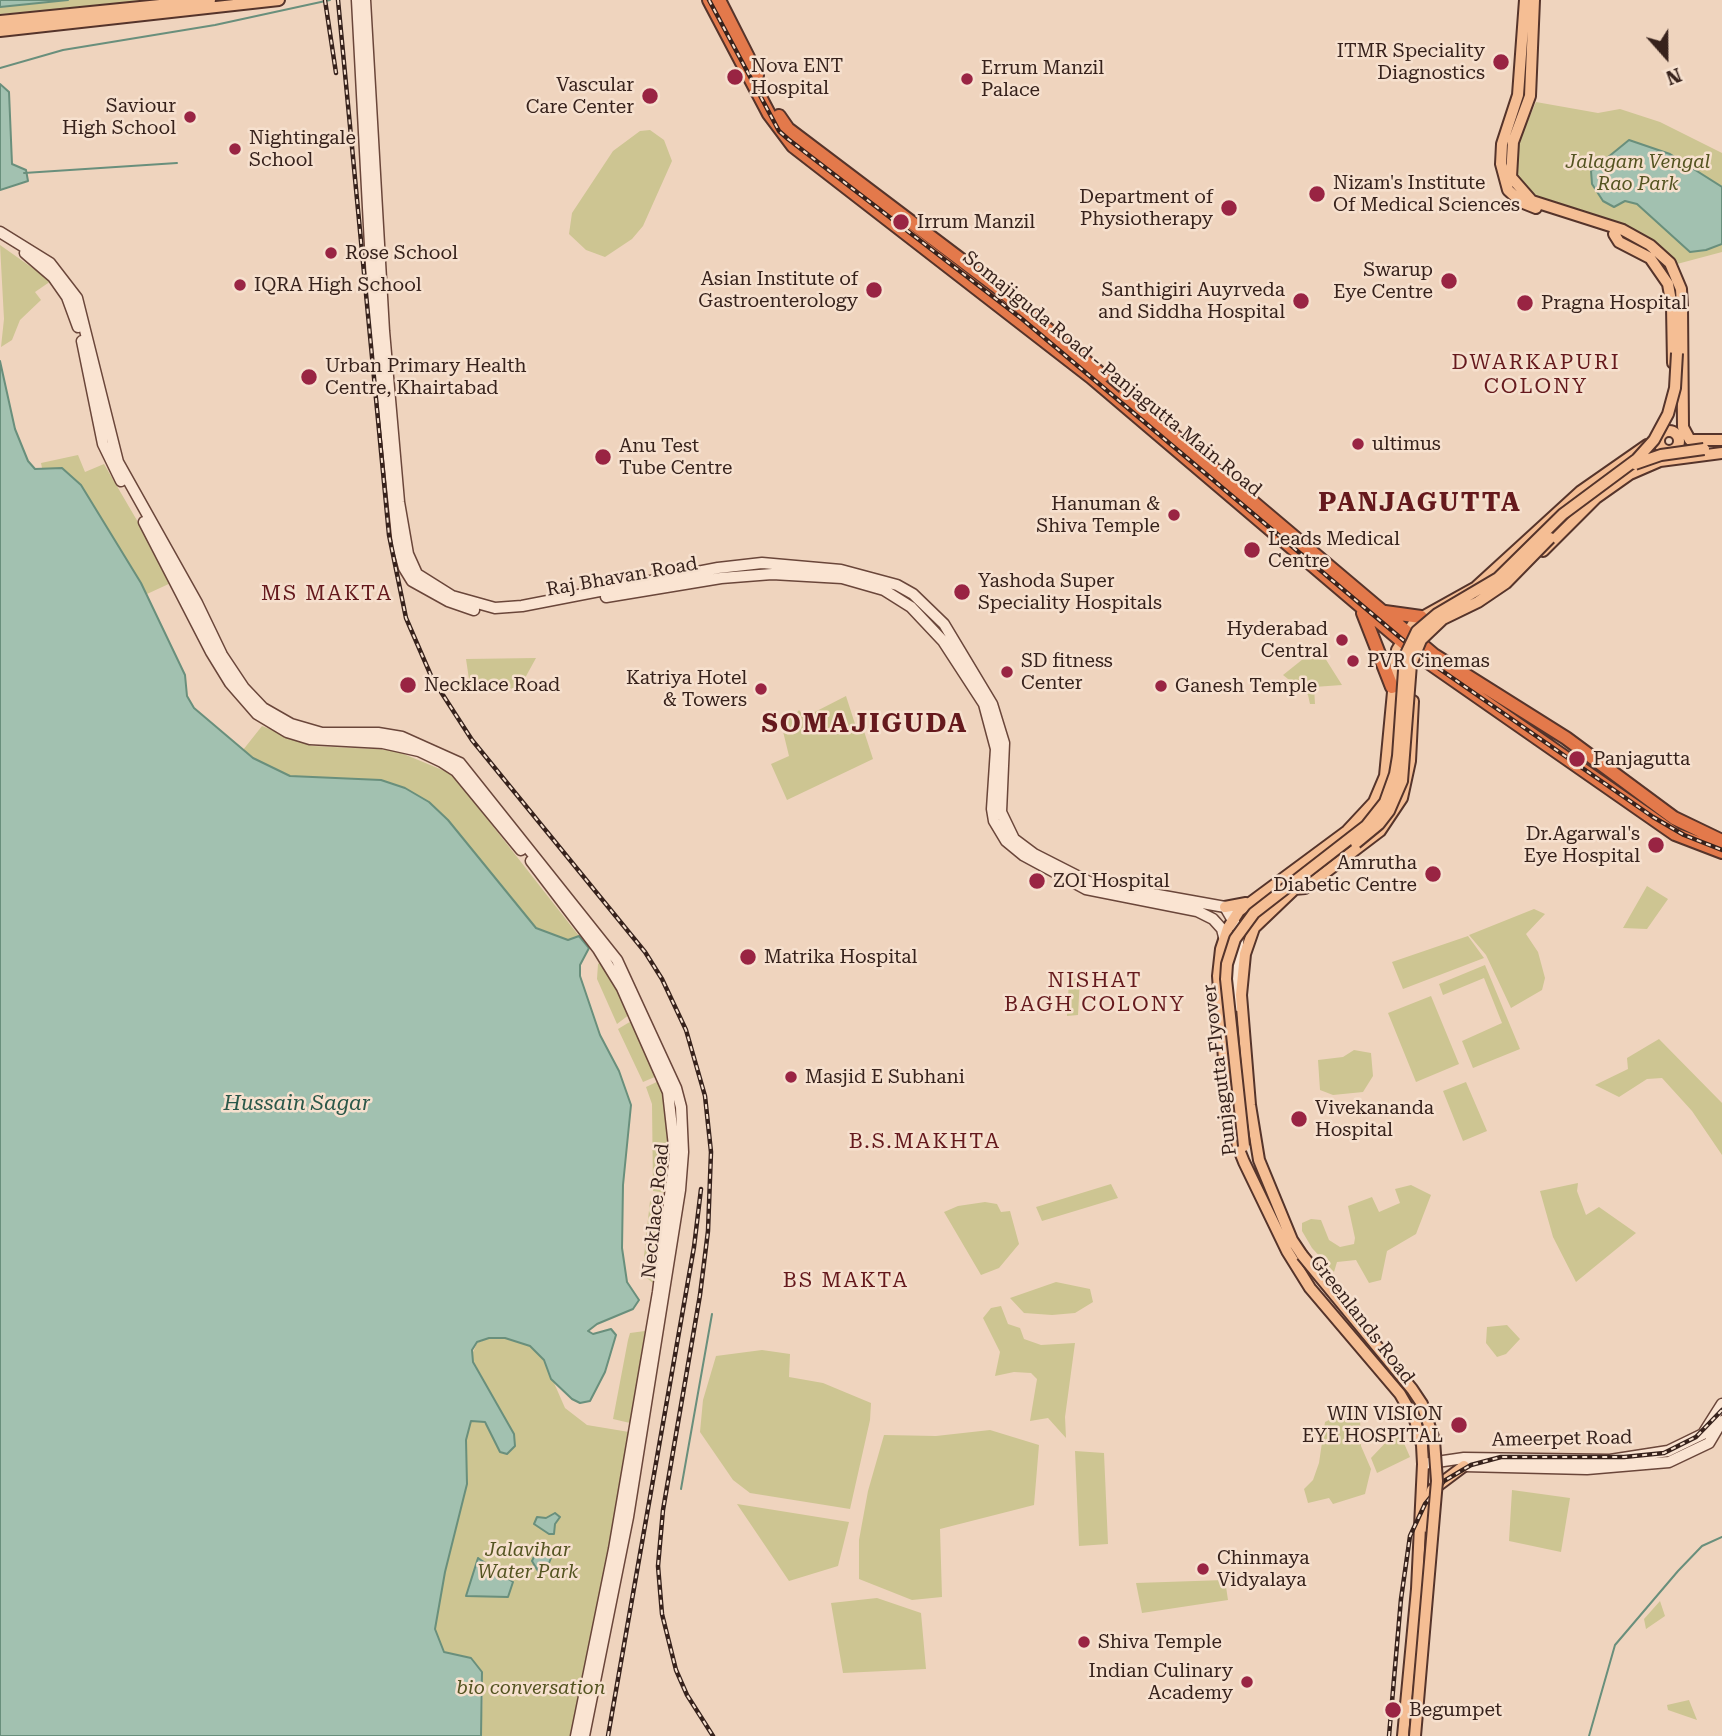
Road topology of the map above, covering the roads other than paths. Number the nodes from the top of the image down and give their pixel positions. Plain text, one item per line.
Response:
1 (210, 0) edge
2 (279, 0) edge
3 (357, 0) edge
4 (365, 0) edge
5 (709, 0) edge
6 (1525, 0) edge
7 (1534, 0) edge
8 (722, 3) edge
9 (0, 21) edge
10 (21, 24) junction
11 (0, 32) edge
12 (813, 155) junction
13 (0, 232) edge
14 (1614, 234) junction
15 (0, 239) edge
16 (1055, 342) junction
17 (92, 370) junction
18 (1662, 418) junction
19 (1722, 440) edge
20 (1664, 443) junction
21 (1690, 446) junction
22 (1722, 447) edge
23 (1640, 449) junction
24 (1722, 453) edge
25 (1629, 466) junction
26 (1645, 466) junction
27 (1596, 498) junction
28 (1360, 607) junction
29 (1381, 612) junction
30 (1421, 617) junction
31 (1432, 634) junction
32 (1404, 637) junction
33 (1418, 655) junction
34 (1432, 659) junction
35 (1392, 688) junction
36 (1514, 705) junction
37 (1506, 716) junction
38 (1388, 759) junction
39 (1410, 761) junction
40 (1721, 843) edge
41 (1294, 888) junction
42 (1254, 899) junction
43 (1225, 907) junction
44 (1234, 918) junction
45 (1224, 937) junction
46 (1242, 1016) junction
47 (1253, 1177) junction
48 (1416, 1383) dead end
49 (1400, 1394) junction
50 (1722, 1405) edge
51 (1722, 1421) edge
52 (1423, 1464) junction
53 (1464, 1466) joint
54 (618, 1550) junction
55 (576, 1736) edge
56 (584, 1736) edge
57 (1403, 1736) edge
58 (1410, 1736) edge
59 (1415, 1736) edge

1 - 10 main road
2 - 10 main road
3 - 45 main road, Raj Bhavan Road
4 - 43 main road, Raj Bhavan Road
5 - 12 highway, Somajiguda Road - Panjagutta Main Road
6 - 14 main road
7 - 21 main road
8 - 12 highway, Somajiguda Road - Panjagutta Main Road
9 - 10 main road
10 - 11 main road
12 - 16 highway, Somajiguda Road - Panjagutta Main Road
13 - 17 main road, Necklace Road
14 - 18 main road
14 - 25 main road, Punjagutta Flyover, bridge
15 - 17 main road, Necklace Road
16 - 28 highway, Somajiguda Road - Panjagutta Main Road
16 - 29 highway, Somajiguda Road - Panjagutta Main Road
17 - 54 main road, Necklace Road
18 - 20 main road
18 - 23 main road
19 - 21 main road
20 - 21 main road
20 - 21 main road
20 - 23 main road
20 - 26 main road
21 - 22 main road, Punjagutta Flyover
21 - 24 main road
21 - 25 main road, Punjagutta Flyover, bridge
21 - 26 main road
23 - 30 main road
25 - 47 main road, Punjagutta Flyover, bridge
26 - 27 main road
27 - 31 main road
27 - 41 main road, bridge
28 - 32 highway, Somajiguda Road - Panjagutta Main Road
28 - 35 highway
29 - 30 highway
29 - 32 highway, Somajiguda Road - Panjagutta Main Road
30 - 32 main road
31 - 33 main road
31 - 34 highway
32 - 33 highway
32 - 35 main road, Greenlands Road
33 - 34 highway
33 - 34 highway
33 - 39 main road
34 - 36 highway
34 - 37 highway
35 - 38 main road, Greenlands Road
36 - 37 highway
36 - 40 highway
37 - 40 highway
38 - 39 main road
38 - 42 main road, Greenlands Road
39 - 41 main road
41 - 46 main road
42 - 43 main road
42 - 44 main road, Greenlands Road
43 - 44 main road
44 - 45 main road, Greenlands Road
44 - 46 main road
45 - 47 main road, Greenlands Road
46 - 59 main road, bridge
47 - 49 main road, Greenlands Road
48 - 49 main road
49 - 52 main road, Greenlands Road
50 - 52 main road, Ameerpet Road
51 - 53 main road, Ameerpet Road
52 - 57 main road, Greenlands Road
53 - 58 main road, bridge
54 - 55 main road, Necklace Road
54 - 56 main road, Necklace Road

